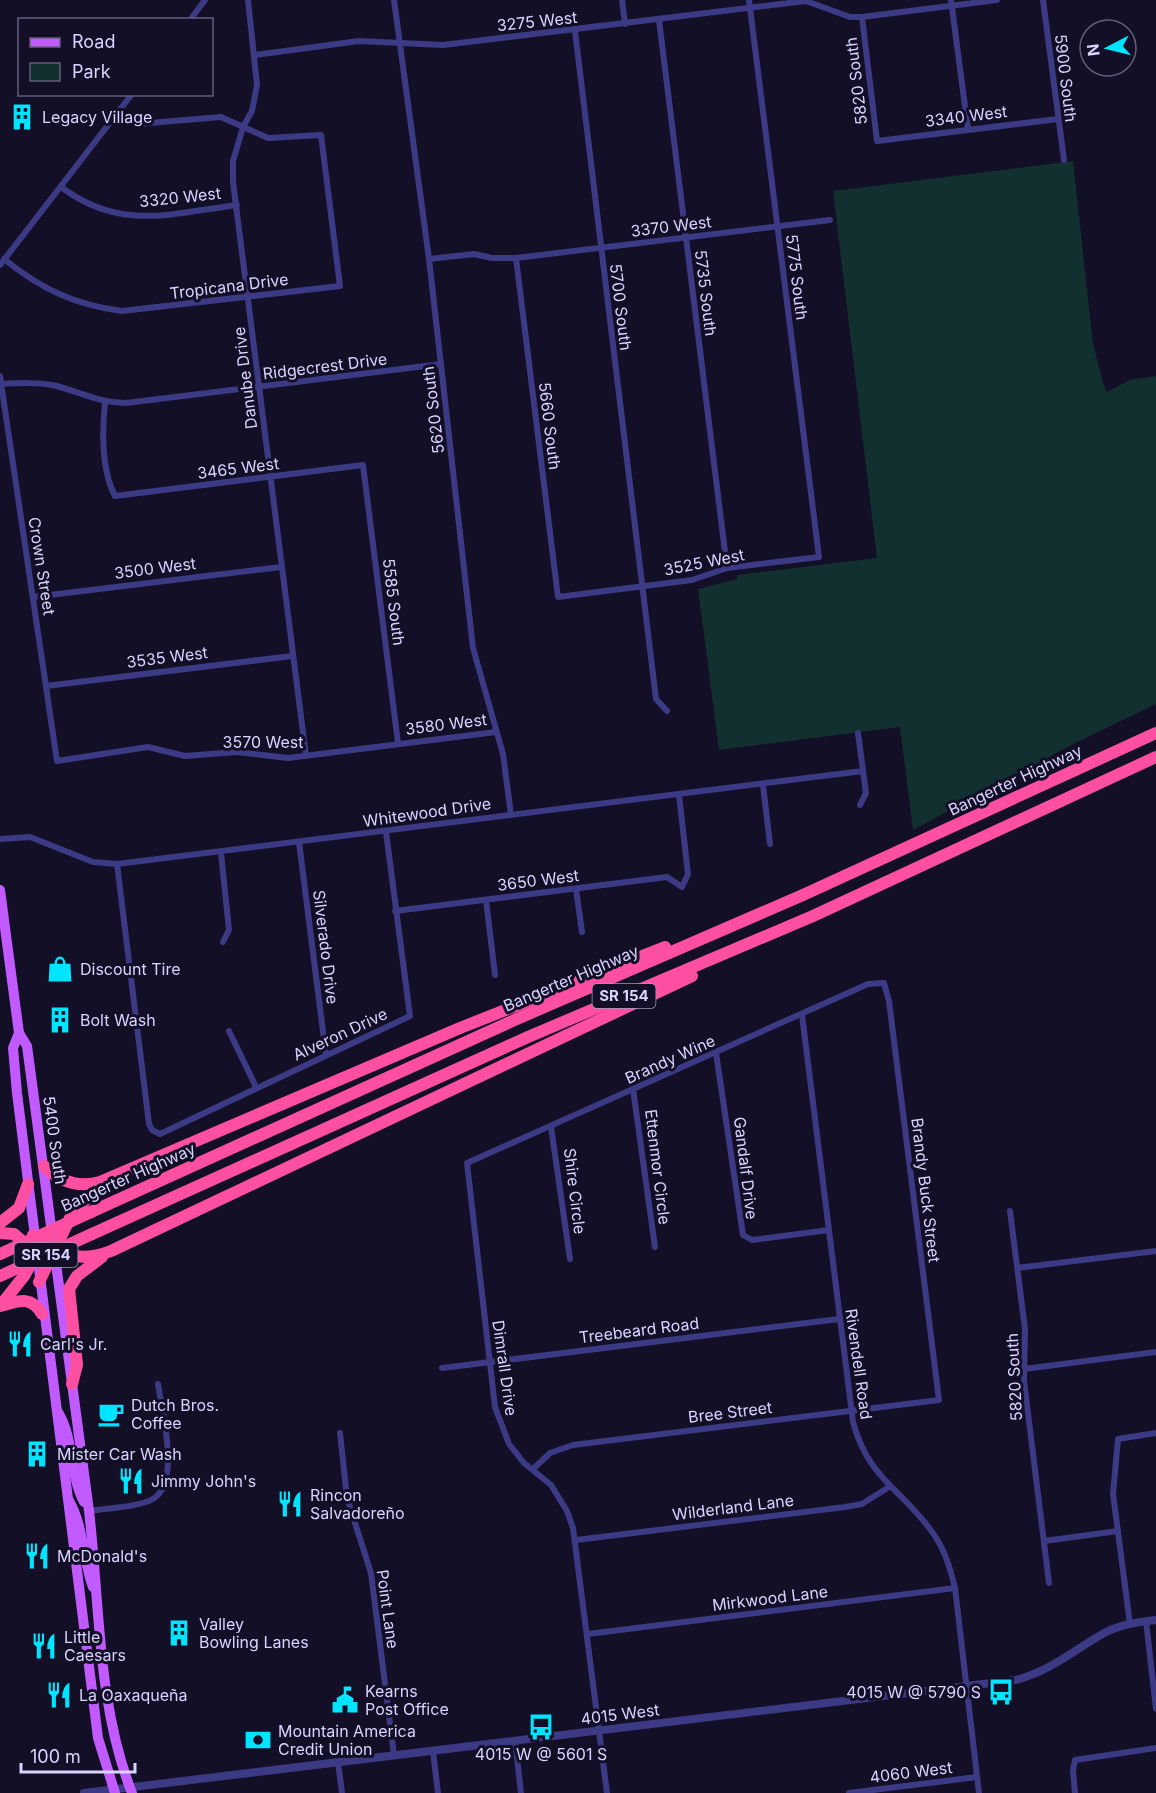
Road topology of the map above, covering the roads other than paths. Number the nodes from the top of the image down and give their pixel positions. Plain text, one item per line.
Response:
1 (205, 0) edge
2 (248, 0) edge
3 (394, 0) edge
4 (622, 0) edge
5 (749, 0) edge
6 (997, 0) edge
7 (1043, 0) edge
8 (952, 3) edge
9 (828, 4) edge
10 (750, 8) junction
11 (862, 17) junction
12 (192, 18) edge
13 (659, 20) junction
14 (625, 24) junction
15 (575, 31) junction
16 (399, 45) junction
17 (255, 55) junction
18 (130, 96) edge
19 (117, 114) junction
20 (1058, 119) junction
21 (243, 127) junction
22 (968, 129) junction
23 (877, 141) joint
24 (1064, 160) dead end
25 (61, 187) junction
26 (237, 205) junction
27 (830, 219) dead end
28 (777, 226) junction
29 (686, 238) junction
30 (600, 249) junction
31 (516, 258) junction
32 (429, 260) junction
33 (2, 262) edge
34 (249, 297) junction
35 (441, 364) junction
36 (0, 376) edge
37 (0, 384) edge
38 (259, 388) junction
39 (105, 403) junction
40 (363, 465) joint
41 (270, 477) junction
42 (819, 557) joint
43 (281, 567) junction
44 (727, 568) junction
45 (642, 586) junction
46 (33, 597) junction
47 (558, 597) joint
48 (292, 656) junction
49 (46, 686) junction
50 (667, 711) dead end
51 (496, 732) junction
52 (858, 733) dead end
53 (1156, 733) edge
54 (398, 743) junction
55 (306, 756) junction
56 (1156, 757) edge
57 (57, 761) joint
58 (863, 771) junction
59 (763, 785) junction
60 (679, 795) junction
61 (860, 805) dead end
62 (511, 815) junction
63 (386, 832) junction
64 (0, 839) edge
65 (299, 842) junction
66 (770, 844) dead end
67 (221, 853) junction
68 (117, 864) junction
69 (576, 889) junction
70 (0, 890) edge
71 (803, 896) junction
72 (486, 900) junction
73 (395, 911) junction
74 (813, 916) junction
75 (582, 932) dead end
76 (223, 942) dead end
77 (495, 975) dead end
78 (884, 983) joint
79 (802, 1014) junction
80 (229, 1031) dead end
81 (19, 1033) junction
82 (716, 1053) junction
83 (326, 1055) junction
84 (256, 1087) junction
85 (633, 1089) junction
86 (551, 1127) junction
87 (467, 1163) joint
88 (44, 1166) junction
89 (107, 1180) junction
90 (28, 1184) junction
91 (1010, 1211) dead end
92 (0, 1223) edge
93 (52, 1229) junction
94 (829, 1230) junction
95 (0, 1233) edge
96 (39, 1238) junction
97 (655, 1248) dead end
98 (55, 1249) junction
99 (111, 1251) junction
100 (1156, 1251) edge
101 (0, 1254) edge
102 (36, 1255) junction
103 (570, 1259) dead end
104 (46, 1264) junction
105 (1017, 1268) junction
106 (58, 1273) junction
107 (0, 1276) edge
108 (39, 1282) junction
109 (1, 1306) edge
110 (42, 1314) junction
111 (840, 1319) junction
112 (1156, 1352) edge
113 (490, 1362) junction
114 (442, 1368) dead end
115 (1024, 1369) junction
116 (72, 1384) junction
117 (158, 1384) dead end
118 (939, 1401) joint
119 (54, 1408) junction
120 (850, 1411) junction
121 (340, 1433) dead end
122 (1156, 1433) edge
123 (532, 1468) junction
124 (888, 1487) junction
125 (66, 1496) junction
126 (89, 1511) junction
127 (1118, 1531) junction
128 (576, 1540) junction
129 (1044, 1541) junction
130 (1050, 1583) dead end
131 (955, 1588) junction
132 (98, 1601) junction
133 (1156, 1620) edge
134 (1146, 1621) junction
135 (1130, 1624) junction
136 (588, 1634) junction
137 (966, 1687) junction
138 (1156, 1709) edge
139 (599, 1731) junction
140 (515, 1740) junction
141 (1156, 1748) edge
142 (433, 1750) junction
143 (394, 1755) junction
144 (338, 1762) junction
145 (977, 1777) junction
146 (131, 1790) edge
147 (114, 1791) edge
148 (885, 1791) edge
149 (84, 1793) edge
150 (342, 1793) edge
151 (438, 1793) edge
152 (521, 1793) edge
153 (608, 1793) edge
154 (849, 1793) edge
155 (979, 1793) edge
156 (1075, 1793) edge

1 - 12 street
2 - 17 street, Danube Drive
3 - 16 street, 5620 South
4 - 14 street
5 - 10 street, 5775 South
6 - 8 street, 3275 West
7 - 20 street, 5900 South
8 - 11 street, 3275 West
8 - 22 street
9 - 10 street, 3275 West
9 - 11 street, 3275 West
10 - 13 street, 3275 West
10 - 28 street, 5775 South
11 - 23 street, 5820 South
13 - 14 street, 3275 West
13 - 29 street, 5735 South
14 - 15 street, 3275 West
15 - 16 street, 3275 West
15 - 30 street, 5700 South
16 - 17 street, 3275 West
16 - 32 street, 5620 South
17 - 21 street, Danube Drive
18 - 19 street
19 - 21 street
19 - 25 street
20 - 22 street, 3340 West
20 - 24 street, 5900 South
21 - 26 street, Danube Drive
21 - 34 street, Tropicana Drive
22 - 23 street, 3340 West
25 - 26 street, 3320 West
25 - 33 street
26 - 34 street, Danube Drive
27 - 28 street, 3370 West
28 - 29 street, 3370 West
28 - 42 street, 5775 South
29 - 30 street, 3370 West
29 - 44 street, 5735 South
30 - 31 street, 3370 West
30 - 45 street, 5700 South
31 - 32 street, 3370 West
31 - 47 street, 5660 South
32 - 35 street, 5620 South
33 - 34 street, Tropicana Drive
34 - 38 street, Danube Drive
35 - 38 street, Ridgecrest Drive
35 - 51 street, 5620 South
36 - 37 street, Crown Street
37 - 39 street, Ridgecrest Drive
37 - 46 street, Crown Street
38 - 39 street, Ridgecrest Drive
38 - 41 street, Danube Drive
39 - 41 street, 3465 West
40 - 41 street, 3465 West
40 - 54 street, 5585 South
41 - 43 street, Danube Drive
42 - 44 street, 3525 West
43 - 46 street, 3500 West
43 - 48 street, Danube Drive
44 - 45 street, 3525 West
45 - 47 street, 3525 West
45 - 50 street, 5700 South
46 - 49 street, Crown Street
48 - 49 street, 3535 West
48 - 55 street, Danube Drive
49 - 57 street, Crown Street
51 - 54 street, 3580 West
51 - 62 street, 5620 South
52 - 58 street
53 - 71 highway, Bangerter Highway / SR 154
54 - 55 street, 3570 West
55 - 57 street, 3570 West
56 - 74 highway, SR 154
58 - 59 street, Whitewood Drive
58 - 61 street
59 - 60 street, Whitewood Drive
59 - 66 street
60 - 62 street, Whitewood Drive
60 - 69 street, 3650 West
62 - 63 street, Whitewood Drive
63 - 65 street, Whitewood Drive
63 - 73 street, Alveron Drive
64 - 68 street, Whitewood Drive
65 - 67 street, Whitewood Drive
65 - 83 street, Silverado Drive
67 - 68 street, Whitewood Drive
67 - 76 street
68 - 84 street, Alveron Drive
69 - 72 street, 3650 West
69 - 75 street
70 - 81 main road, 5400 South
71 - 89 highway
71 - 101 highway, Bangerter Highway / SR 154, bridge
72 - 73 street, 3650 West
72 - 77 street
73 - 83 street, Alveron Drive
74 - 99 highway
74 - 107 highway, SR 154, bridge
78 - 79 street, Brandy Wine
78 - 118 street, Brandy Buck Street
79 - 82 street, Brandy Wine
79 - 94 street, Rivendell Road
80 - 84 street
81 - 88 main road, 5400 South
81 - 90 main road, 5400 South
82 - 85 street, Brandy Wine
82 - 94 street, Gandalf Drive
83 - 84 street, Alveron Drive
85 - 86 street, Brandy Wine
85 - 97 street, Ettenmor Circle
86 - 87 street, Brandy Wine
86 - 103 street, Shire Circle
87 - 113 street, Dimrall Drive
88 - 89 highway
88 - 93 main road, 5400 South
89 - 98 highway
90 - 92 highway
90 - 96 main road, 5400 South
91 - 105 street, 5820 South
93 - 96 highway
93 - 98 main road, 5400 South
94 - 111 street, Rivendell Road
95 - 102 highway
96 - 98 highway
96 - 102 highway
98 - 99 highway
98 - 104 highway
98 - 106 main road, 5400 South
99 - 116 highway
100 - 105 street
102 - 104 highway
102 - 108 main road
102 - 109 highway
104 - 106 highway
104 - 108 highway
105 - 115 street, 5820 South
106 - 116 main road, 5400 South
108 - 110 main road
109 - 110 highway
110 - 119 main road
111 - 113 street, Treebeard Road
111 - 120 street, Rivendell Road
112 - 115 street
113 - 114 street, Treebeard Road
113 - 123 street, Dimrall Drive
115 - 129 street, 5820 South
116 - 126 main road, 5400 South
117 - 126 street
118 - 120 street, Bree Street
119 - 125 main road
119 - 126 main road
120 - 123 street, Bree Street
120 - 124 street, Rivendell Road
121 - 143 street, Point Lane
122 - 127 street
123 - 128 street, Dimrall Drive
124 - 128 street, Wilderland Lane
124 - 131 street, Rivendell Road
125 - 132 main road
125 - 147 main road
126 - 132 main road, 5400 South
127 - 129 street
127 - 135 street
128 - 136 street, Dimrall Drive
129 - 130 street, 5820 South
131 - 136 street, Mirkwood Lane
131 - 137 street, Rivendell Road
132 - 146 main road, 5400 South
133 - 134 street, 4015 West
134 - 135 street, 4015 West
134 - 138 street
135 - 137 street, 4015 West
136 - 139 street, Dimrall Drive
137 - 139 street, 4015 West
137 - 145 street, Rivendell Road
139 - 140 street, 4015 West
139 - 153 street, Dimrall Drive
140 - 142 street, 4015 West
140 - 152 street
141 - 156 street
142 - 143 street, 4015 West
142 - 151 street
143 - 144 street, 4015 West
144 - 146 street, 4015 West
144 - 150 street
145 - 148 street, 4060 West
145 - 155 street, Rivendell Road
146 - 147 street, 4015 West
147 - 149 street, 4015 West
148 - 154 street, 4060 West

